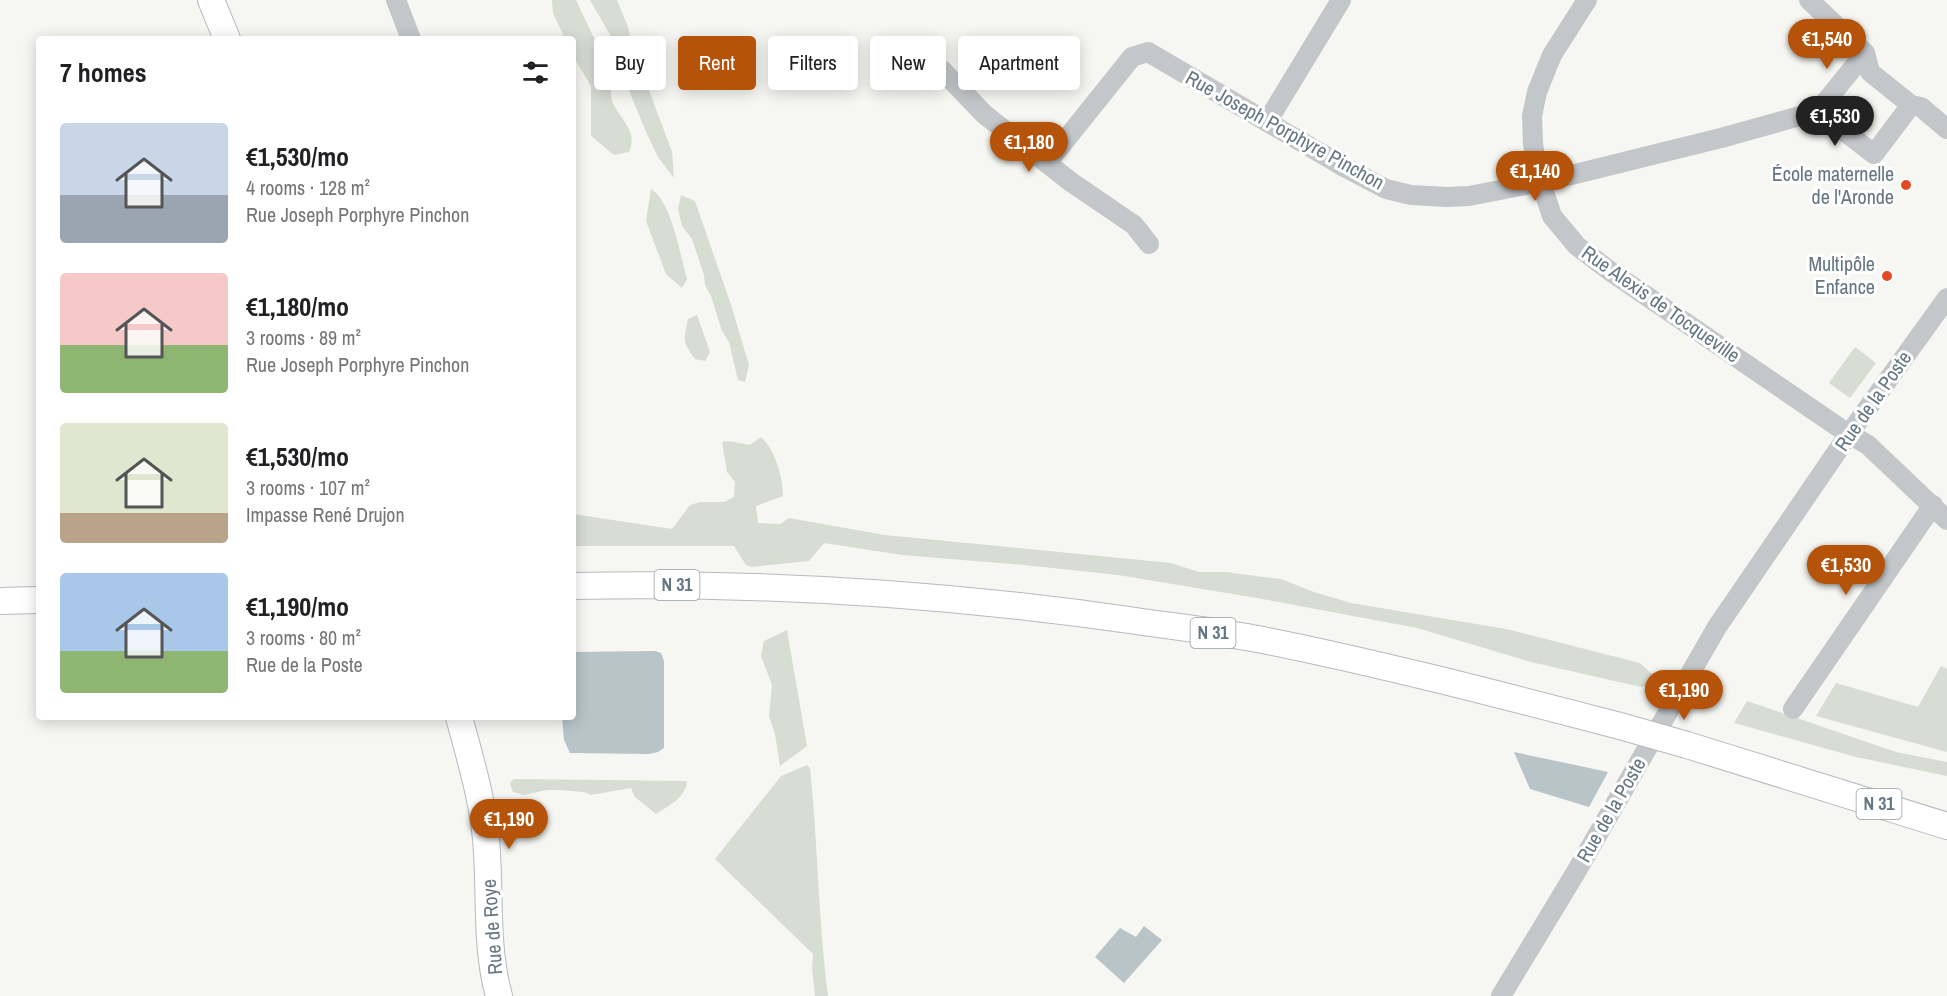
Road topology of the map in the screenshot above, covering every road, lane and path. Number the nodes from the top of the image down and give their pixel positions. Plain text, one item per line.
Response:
1 (212, 0) edge
2 (396, 0) edge
3 (1341, 0) edge
4 (1587, 0) edge
5 (1809, 0) edge
6 (226, 36) edge
7 (410, 36) edge
8 (1865, 53) junction
9 (946, 74) edge
10 (1916, 106) junction
11 (1818, 111) junction
12 (1267, 122) junction
13 (1947, 129) edge
14 (1047, 163) junction
15 (1541, 182) junction
16 (1149, 244) dead end
17 (1947, 298) edge
18 (1849, 434) junction
19 (1933, 506) junction
20 (1947, 520) edge
21 (576, 586) edge
22 (36, 600) edge
23 (0, 602) edge
24 (1792, 709) dead end
25 (460, 720) edge
26 (1947, 826) edge
27 (499, 996) edge
28 (1501, 996) edge

1 - 6 main road
2 - 7 street
3 - 12 street
4 - 15 street, Rue Alexis de Tocqueville
5 - 8 street
8 - 10 street
8 - 11 street
9 - 14 street
10 - 11 street
10 - 13 street
11 - 15 street, Rue Joseph Porphyre Pinchon
12 - 14 street, Rue Joseph Porphyre Pinchon
12 - 15 street, Rue Joseph Porphyre Pinchon
14 - 16 street
15 - 18 street, Rue Alexis de Tocqueville
17 - 18 street, Rue de la Poste
18 - 19 street, Rue Alexis de Tocqueville
18 - 28 street, Rue de la Poste
19 - 20 street, Rue Alexis de Tocqueville
19 - 24 street
21 - 26 main road, N 31, bridge
22 - 23 main road
25 - 27 main road, Rue de Roye

